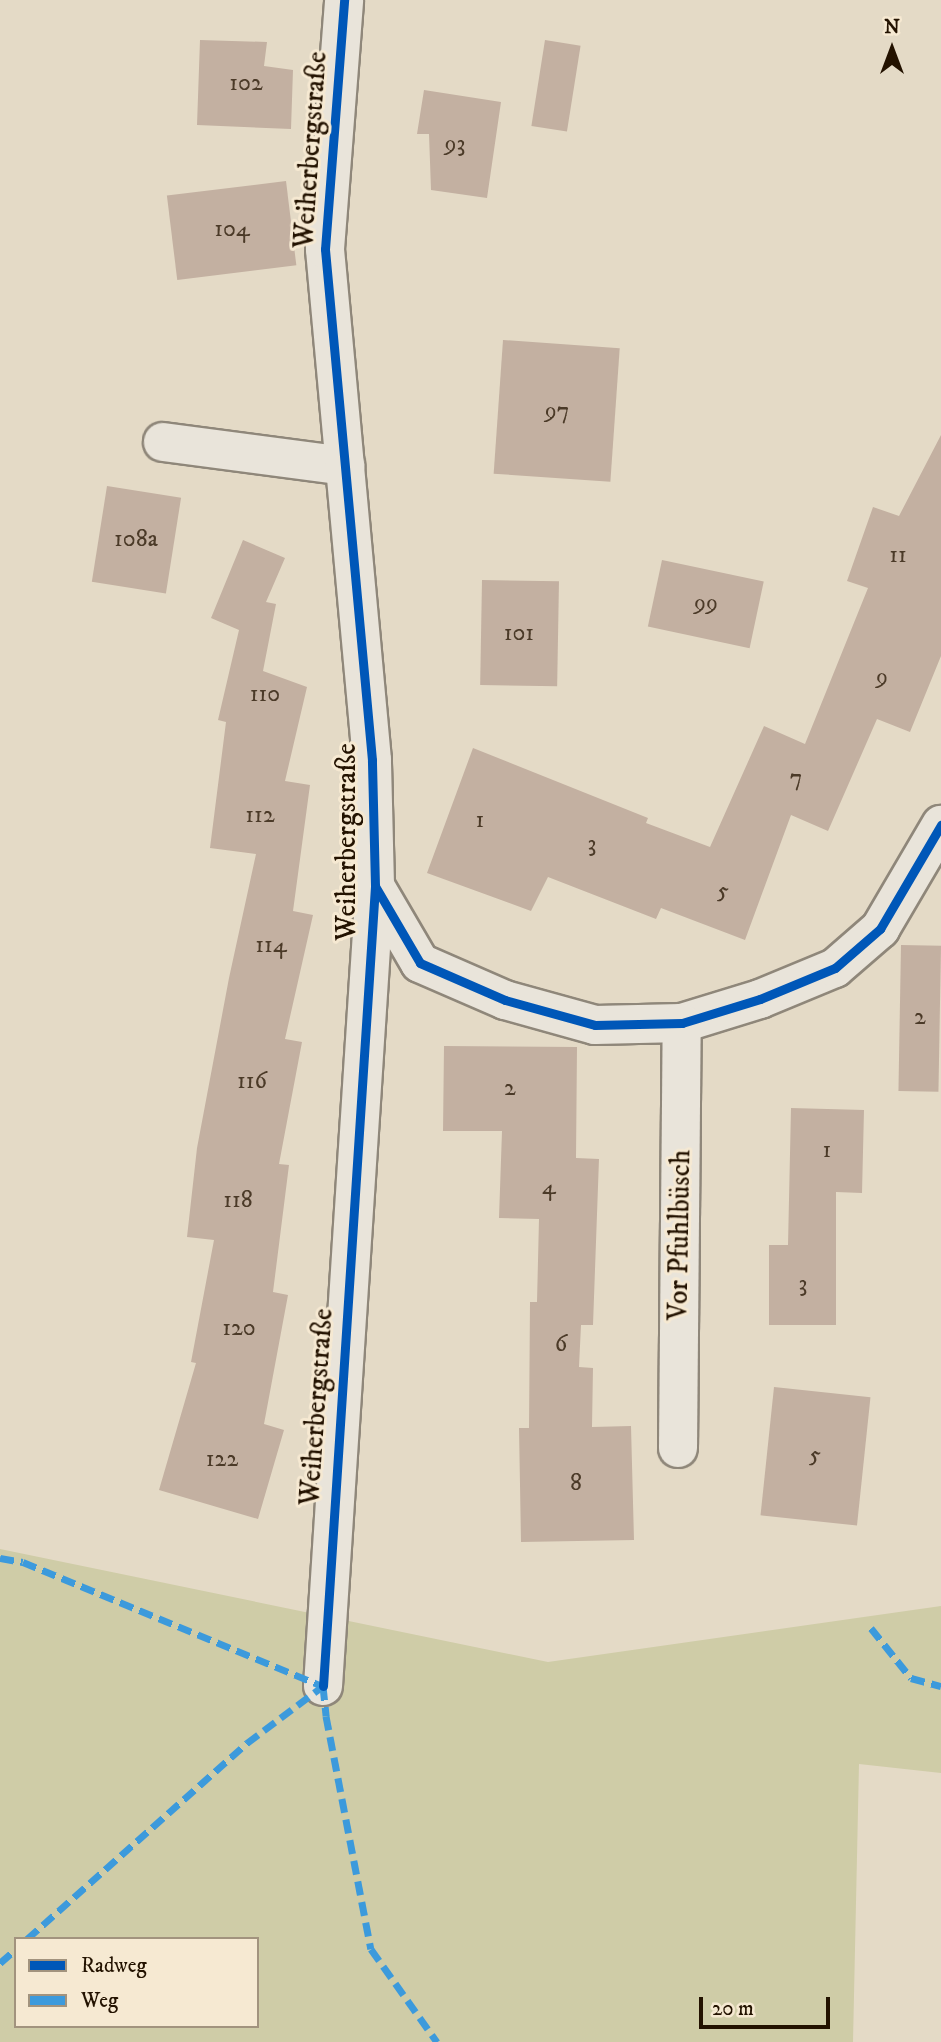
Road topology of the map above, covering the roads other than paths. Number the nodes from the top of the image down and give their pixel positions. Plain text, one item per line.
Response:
1 (344, 0) edge
2 (163, 442) dead end
3 (345, 466) junction
4 (941, 825) edge
5 (375, 886) junction
6 (682, 1023) junction
7 (678, 1448) dead end
8 (323, 1686) dead end

1 - 3 street, Weiherbergstraße
2 - 3 street
3 - 5 street, Weiherbergstraße
4 - 6 street
5 - 6 street
5 - 8 street, Weiherbergstraße
6 - 7 street, Vor Pfuhlbüsch

